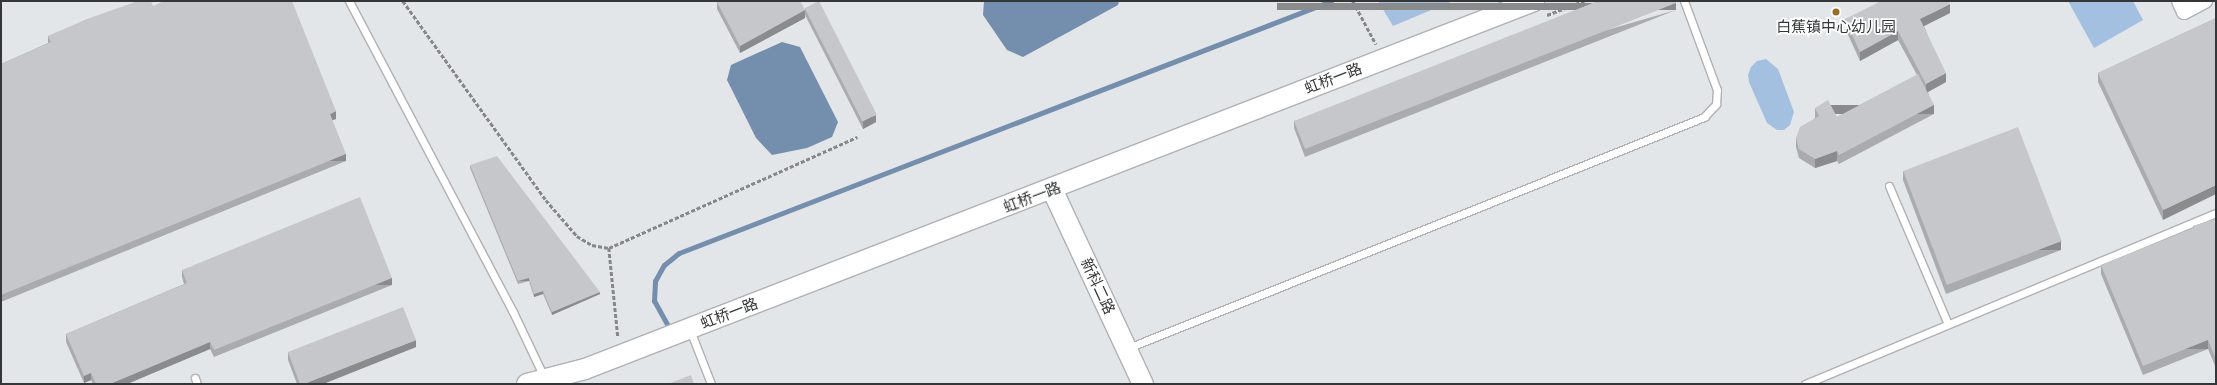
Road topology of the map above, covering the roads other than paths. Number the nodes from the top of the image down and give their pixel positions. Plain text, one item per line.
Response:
1 (349, 1) edge
2 (1534, 1) edge
3 (1684, 1) edge
4 (2179, 1) edge
5 (2205, 1) edge
6 (1889, 186) dead end
7 (1052, 189) junction
8 (2216, 213) edge
9 (1948, 324) junction
10 (689, 328) junction
11 (1126, 349) junction
12 (533, 383) edge
13 (711, 384) edge
14 (1143, 384) edge
15 (1805, 384) edge

1 - 12 lane
2 - 7 street, 虹桥一路
3 - 11 lane
4 - 5 street
6 - 9 lane
7 - 10 street, 虹桥一路
7 - 11 street, 新科二路
8 - 9 lane
9 - 15 lane
10 - 12 street, 虹桥一路
10 - 13 lane
11 - 14 street, 新科二路

